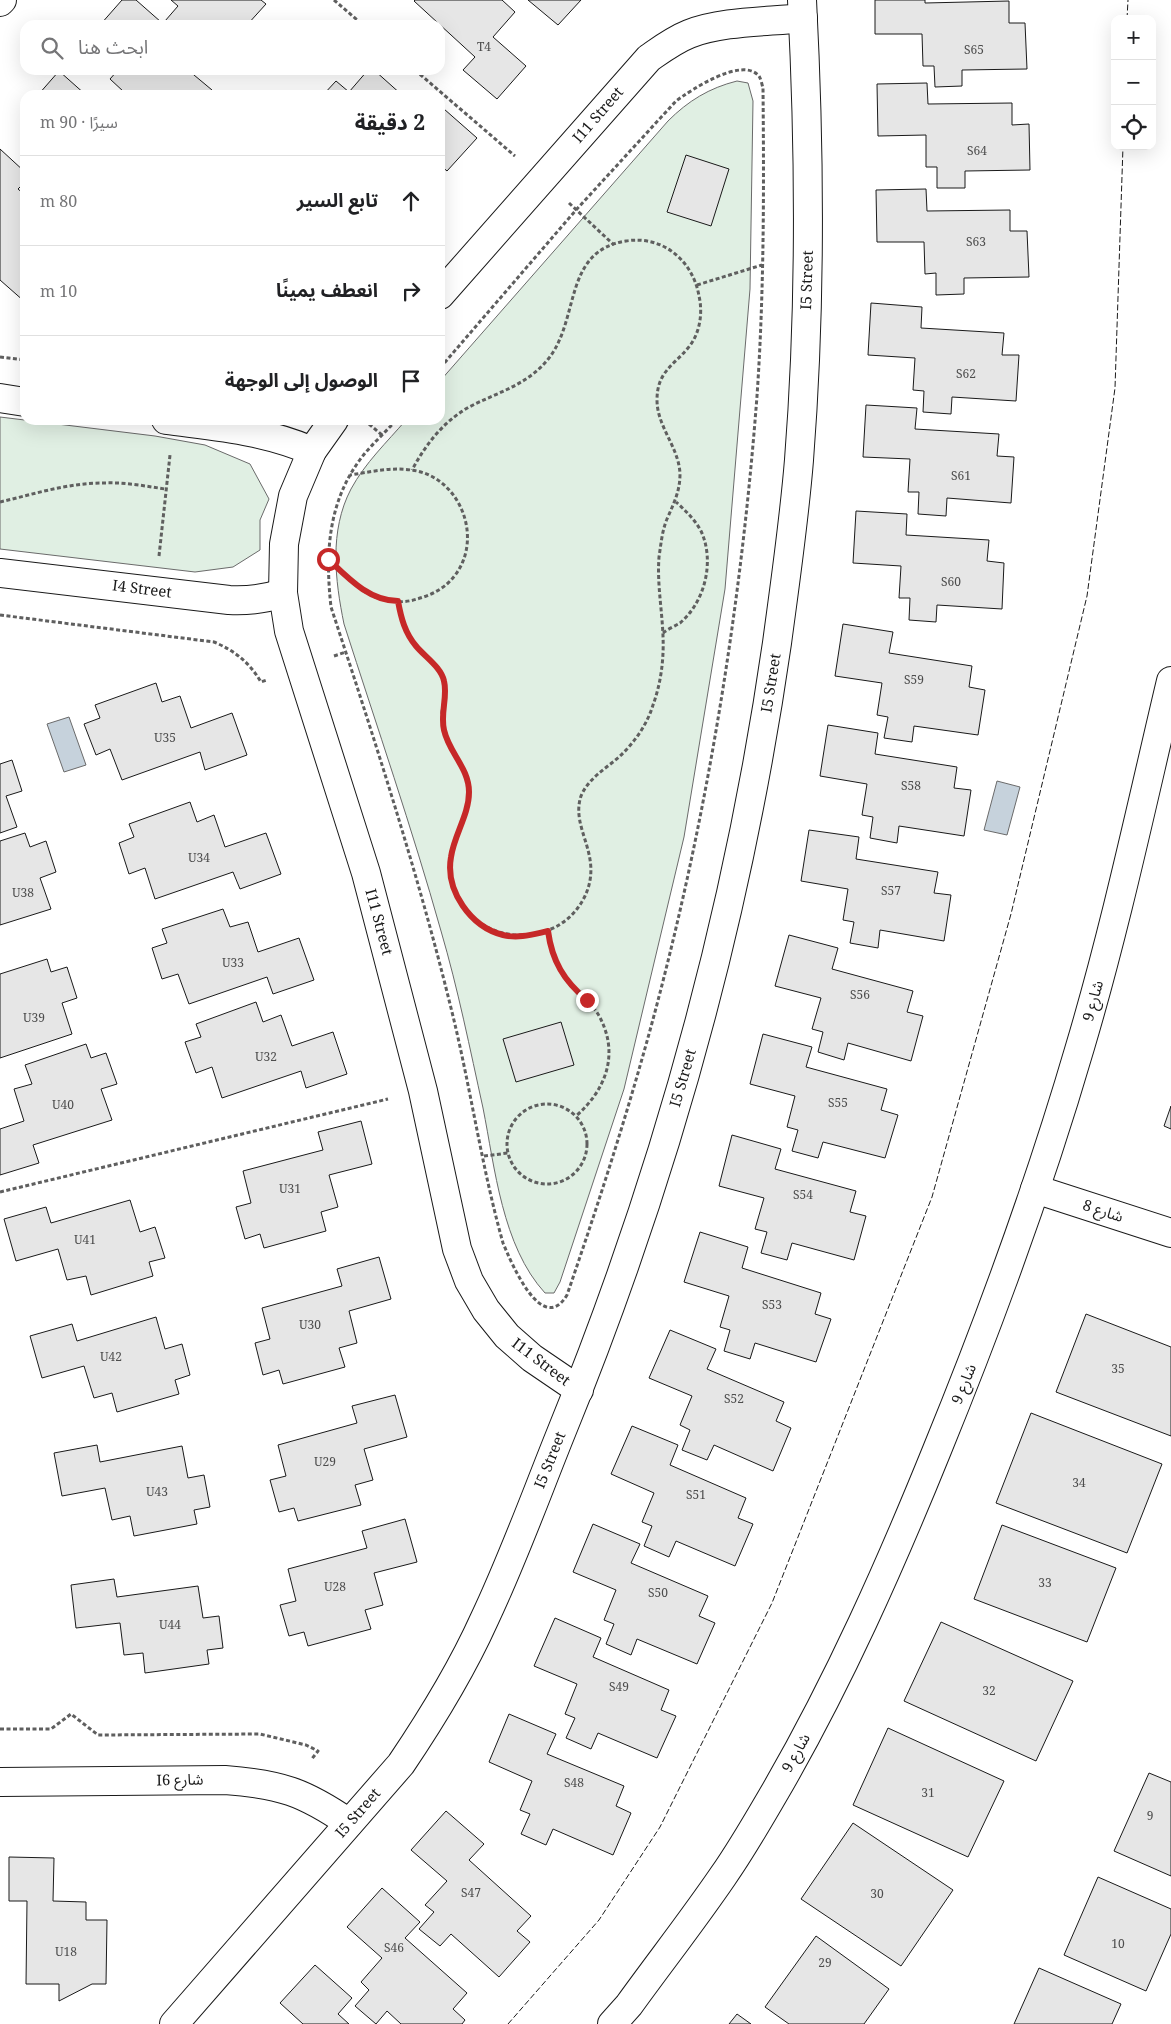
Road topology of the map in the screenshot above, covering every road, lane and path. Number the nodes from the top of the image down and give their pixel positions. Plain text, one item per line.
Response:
1 (334, 0) edge
2 (803, 9) edge
3 (357, 20) edge
4 (762, 265) junction
5 (697, 285) junction
6 (445, 289) edge
7 (0, 357) edge
8 (20, 359) edge
9 (445, 362) edge
10 (0, 398) edge
11 (20, 401) edge
12 (170, 425) edge
13 (200, 425) edge
14 (330, 425) edge
15 (370, 425) edge
16 (392, 425) edge
17 (445, 425) edge
18 (445, 425) edge
19 (382, 436) junction
20 (312, 451) junction
21 (412, 470) junction
22 (350, 475) junction
23 (165, 489) junction
24 (0, 502) edge
25 (676, 502) junction
26 (328, 559) junction
27 (0, 573) edge
28 (155, 591) junction
29 (283, 593) junction
30 (398, 601) junction
31 (0, 615) edge
32 (663, 633) junction
33 (151, 634) junction
34 (346, 652) junction
35 (300, 668) junction
36 (1171, 681) edge
37 (548, 931) junction
38 (468, 1080) junction
39 (423, 1091) junction
40 (576, 1116) junction
41 (508, 1153) junction
42 (483, 1156) junction
43 (1035, 1188) junction
44 (0, 1192) edge
45 (1171, 1232) edge
46 (579, 1390) junction
47 (0, 1729) edge
48 (0, 1780) edge
49 (291, 1790) junction
50 (349, 1823) junction
51 (174, 2024) edge
52 (612, 2024) edge

1 - 3 path
2 - 6 street, I11 Street
2 - 46 street, I5 Street
4 - 5 path
4 - 9 path
4 - 42 path
5 - 17 path
5 - 25 path
7 - 8 path
10 - 11 street
12 - 23 path
13 - 20 street
14 - 20 street, I11 Street
15 - 19 path
16 - 19 path
18 - 21 path
19 - 22 path
20 - 29 street, I11 Street
21 - 22 path
21 - 30 path
22 - 26 path
23 - 24 path
23 - 28 path
25 - 32 path
25 - 32 path
26 - 30 path
26 - 34 path
27 - 28 street, I4 Street
28 - 29 street, I4 Street
28 - 33 path
29 - 35 street, I11 Street
30 - 37 path
31 - 33 path
32 - 37 path
33 - 35 path
34 - 35 path
34 - 38 path
35 - 39 street, I11 Street
36 - 43 street, شارع 9
37 - 40 path
38 - 39 path
38 - 42 path
39 - 44 path
39 - 46 street, I11 Street
40 - 41 path
40 - 41 path
41 - 42 path
43 - 45 street, شارع 8
43 - 52 street, شارع 9
46 - 50 street, I5 Street
47 - 49 path
48 - 49 street, I6 شارع
49 - 50 street, I6 شارع
50 - 51 street, I5 Street

